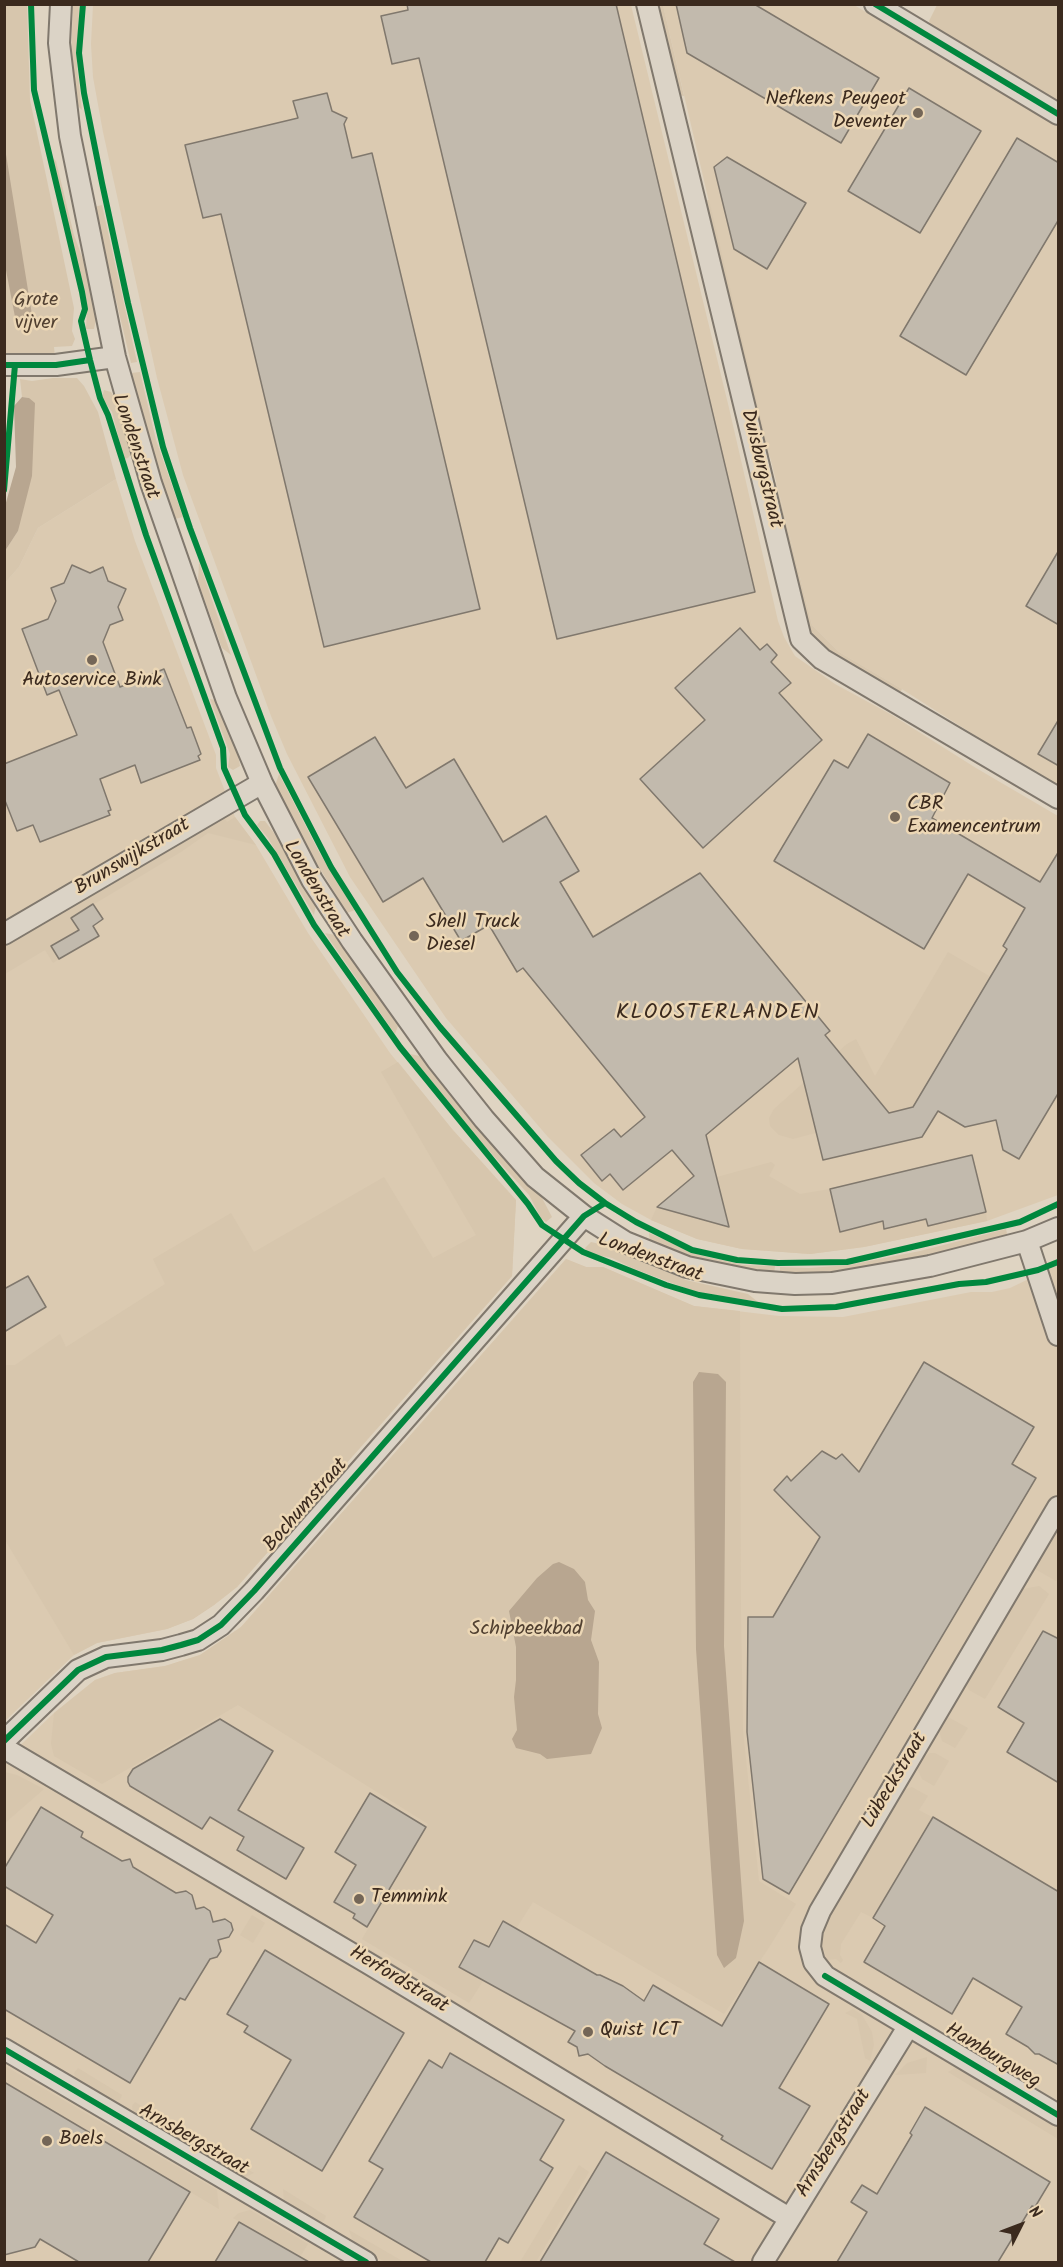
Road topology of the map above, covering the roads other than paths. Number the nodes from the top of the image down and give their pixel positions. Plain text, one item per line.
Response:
1 (61, 4) edge
2 (647, 4) edge
3 (874, 4) edge
4 (1059, 114) edge
5 (116, 357) junction
6 (4, 365) edge
7 (262, 783) junction
8 (1059, 798) edge
9 (4, 934) edge
10 (584, 1216) junction
11 (1059, 1228) edge
12 (1027, 1240) junction
13 (1059, 1335) edge
14 (1059, 1507) edge
15 (4, 1741) edge
16 (4, 1748) edge
17 (908, 2026) junction
18 (4, 2049) edge
19 (1059, 2115) edge
20 (789, 2218) junction
21 (366, 2262) edge
22 (764, 2262) edge

1 - 5 street, Londenstraat
2 - 8 street, Duisburgstraat
3 - 4 street
5 - 6 street
5 - 7 street, Londenstraat
7 - 9 street, Brunswijkstraat
7 - 10 street, Londenstraat
10 - 12 street, Londenstraat
10 - 15 street, Bochumstraat
11 - 12 street
12 - 13 street
14 - 17 street, Lübeckstraat
16 - 20 street, Herfordstraat
17 - 19 street, Hamburgweg
17 - 20 street, Arnsbergstraat
18 - 21 street, Arnsbergstraat
20 - 22 street, Arnsbergstraat

